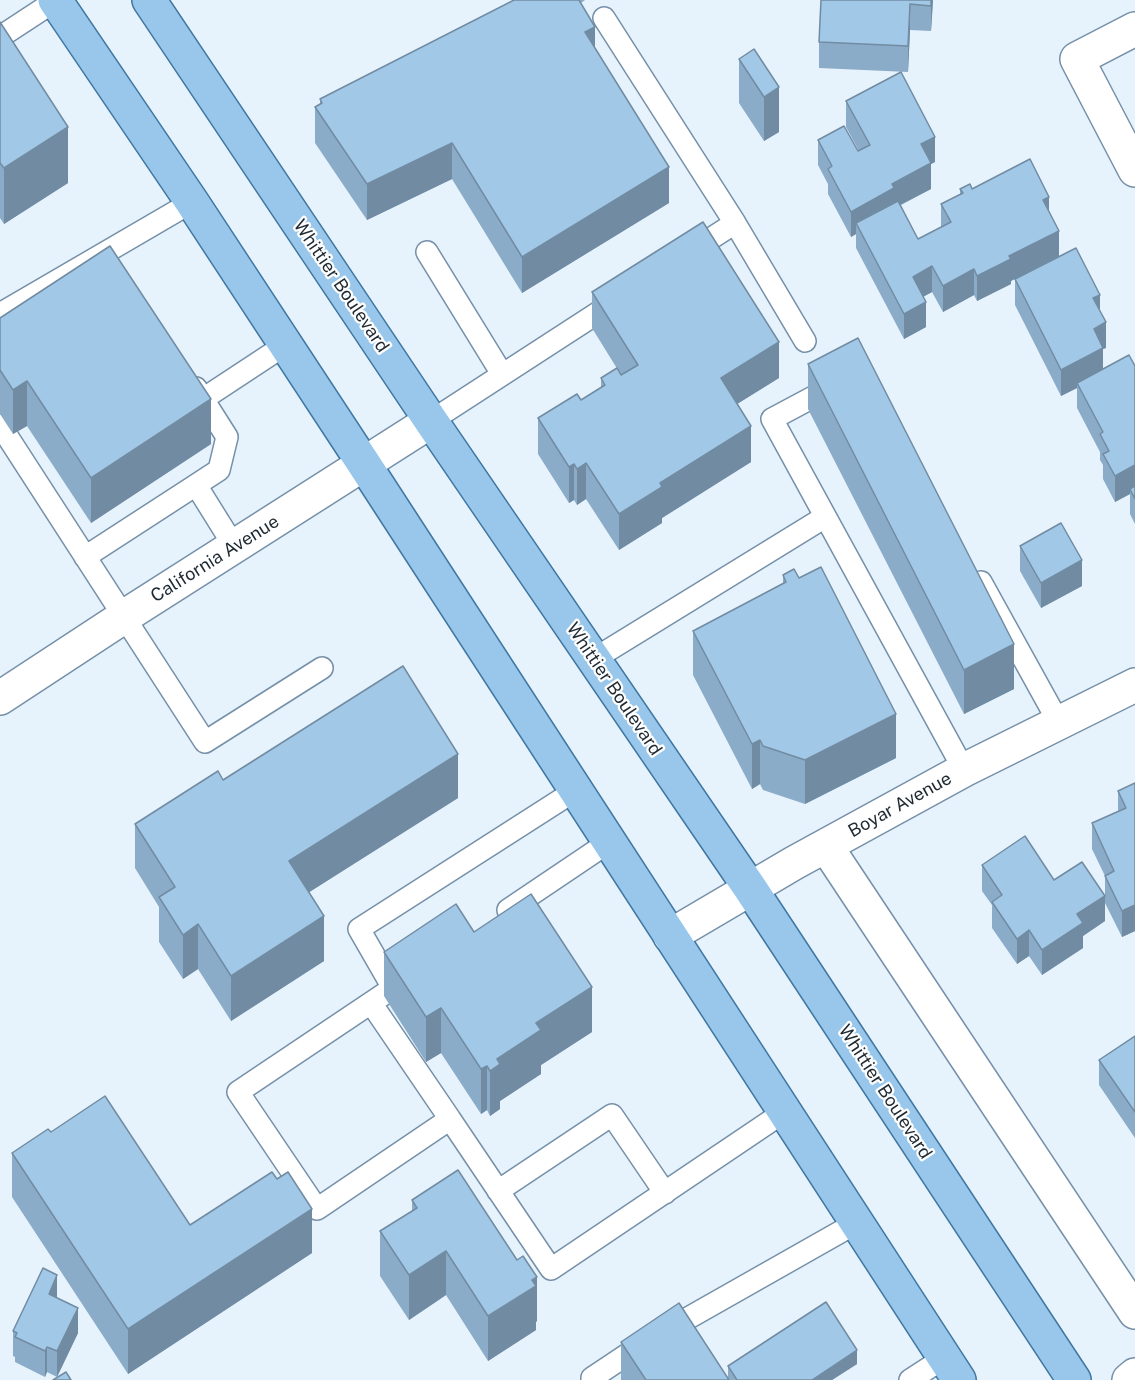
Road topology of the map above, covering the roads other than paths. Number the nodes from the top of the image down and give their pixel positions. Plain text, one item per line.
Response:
1 (55, 0) edge
2 (149, 0) edge
3 (604, 18) dead end
4 (1135, 29) edge
5 (0, 37) edge
6 (1135, 170) edge
7 (192, 202) junction
8 (735, 223) junction
9 (107, 252) junction
10 (426, 252) dead end
11 (677, 261) edge
12 (119, 272) edge
13 (628, 292) edge
14 (0, 314) edge
15 (805, 341) dead end
16 (285, 345) junction
17 (183, 369) edge
18 (502, 374) junction
19 (844, 380) edge
20 (202, 399) junction
21 (431, 421) junction
22 (0, 425) edge
23 (364, 464) junction
24 (196, 485) junction
25 (825, 517) junction
26 (234, 546) junction
27 (85, 557) junction
28 (973, 567) edge
29 (125, 616) junction
30 (594, 659) junction
31 (322, 669) dead end
32 (1135, 685) edge
33 (0, 698) edge
34 (1059, 723) junction
35 (964, 770) junction
36 (576, 790) junction
37 (609, 842) junction
38 (826, 846) junction
39 (750, 888) junction
40 (491, 921) edge
41 (670, 936) junction
42 (422, 968) edge
43 (393, 988) junction
44 (371, 1003) junction
45 (784, 1112) junction
46 (450, 1119) junction
47 (498, 1191) junction
48 (665, 1193) junction
49 (856, 1223) junction
50 (1135, 1312) edge
51 (951, 1369) edge
52 (1135, 1375) edge
53 (592, 1380) edge
54 (910, 1380) edge
55 (1074, 1380) edge
56 (1129, 1380) edge

1 - 5 lane
1 - 7 main road
2 - 21 main road, Whittier Boulevard
3 - 8 lane
4 - 6 street
7 - 9 lane
7 - 16 main road
8 - 11 lane
8 - 15 lane
9 - 12 lane
9 - 14 lane
10 - 18 lane
13 - 18 lane
16 - 20 lane
16 - 23 main road
17 - 20 lane
18 - 21 lane
19 - 25 lane
20 - 24 lane
21 - 23 street, California Avenue
21 - 30 main road, Whittier Boulevard
22 - 27 lane
23 - 26 street, California Avenue
23 - 36 main road
24 - 26 lane
24 - 27 lane
25 - 30 lane
25 - 35 lane
26 - 29 street, California Avenue
27 - 29 lane
28 - 34 lane
29 - 31 lane
29 - 33 street, California Avenue
30 - 39 main road, Whittier Boulevard
32 - 34 street, Boyar Avenue
34 - 35 street, Boyar Avenue
35 - 38 street, Boyar Avenue
36 - 37 main road
36 - 43 lane
37 - 40 lane
37 - 41 main road
38 - 39 street, Boyar Avenue
38 - 50 street
39 - 41 street, Boyar Avenue
39 - 55 main road, Whittier Boulevard
41 - 45 main road
42 - 43 lane
43 - 44 lane
44 - 46 lane
44 - 46 lane
45 - 48 lane
45 - 49 main road
46 - 47 lane
47 - 48 lane
47 - 48 lane
49 - 51 main road
49 - 53 lane
51 - 54 lane
52 - 56 street

